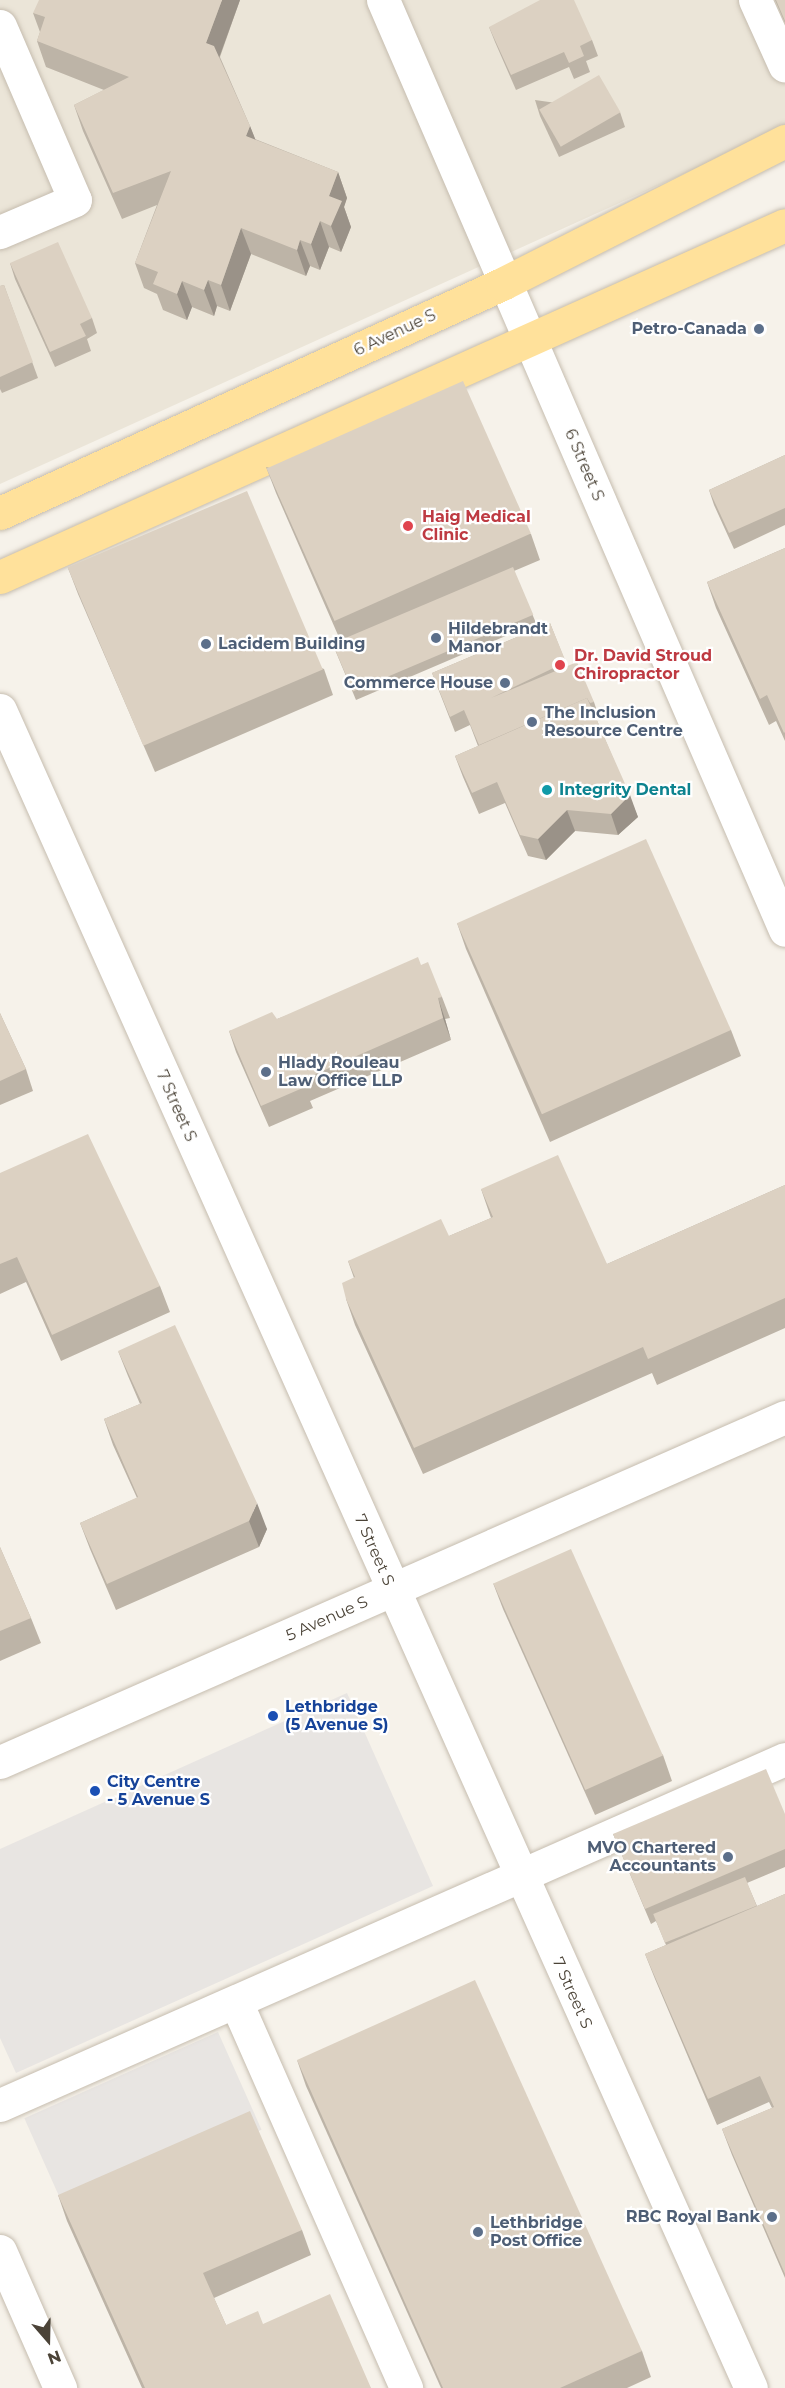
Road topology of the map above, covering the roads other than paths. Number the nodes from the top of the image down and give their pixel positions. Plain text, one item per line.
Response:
1 (383, 0) edge
2 (755, 0) edge
3 (0, 27) edge
4 (785, 66) edge
5 (785, 141) edge
6 (785, 225) edge
7 (0, 232) edge
8 (502, 284) junction
9 (529, 338) junction
10 (0, 513) edge
11 (0, 577) edge
12 (0, 710) edge
13 (785, 930) edge
14 (785, 1417) edge
15 (392, 1590) junction
16 (785, 1759) edge
17 (0, 1762) edge
18 (519, 1876) junction
19 (236, 2002) junction
20 (0, 2105) edge
21 (0, 2251) edge
22 (60, 2388) edge
23 (406, 2388) edge
24 (751, 2388) edge

1 - 8 street, 6 Street S
2 - 4 street
3 - 7 street
5 - 8 main road, 6 Avenue S
6 - 9 main road
8 - 9 street, 6 Street S
8 - 10 main road, 6 Avenue S
9 - 11 main road
9 - 13 street, 6 Street S
12 - 15 street, 7 Street S
14 - 15 street, 5 Avenue S
15 - 17 street, 5 Avenue S
15 - 18 street, 7 Street S
16 - 18 street
18 - 19 street
18 - 24 street, 7 Street S
19 - 20 street
19 - 23 street
21 - 22 street

